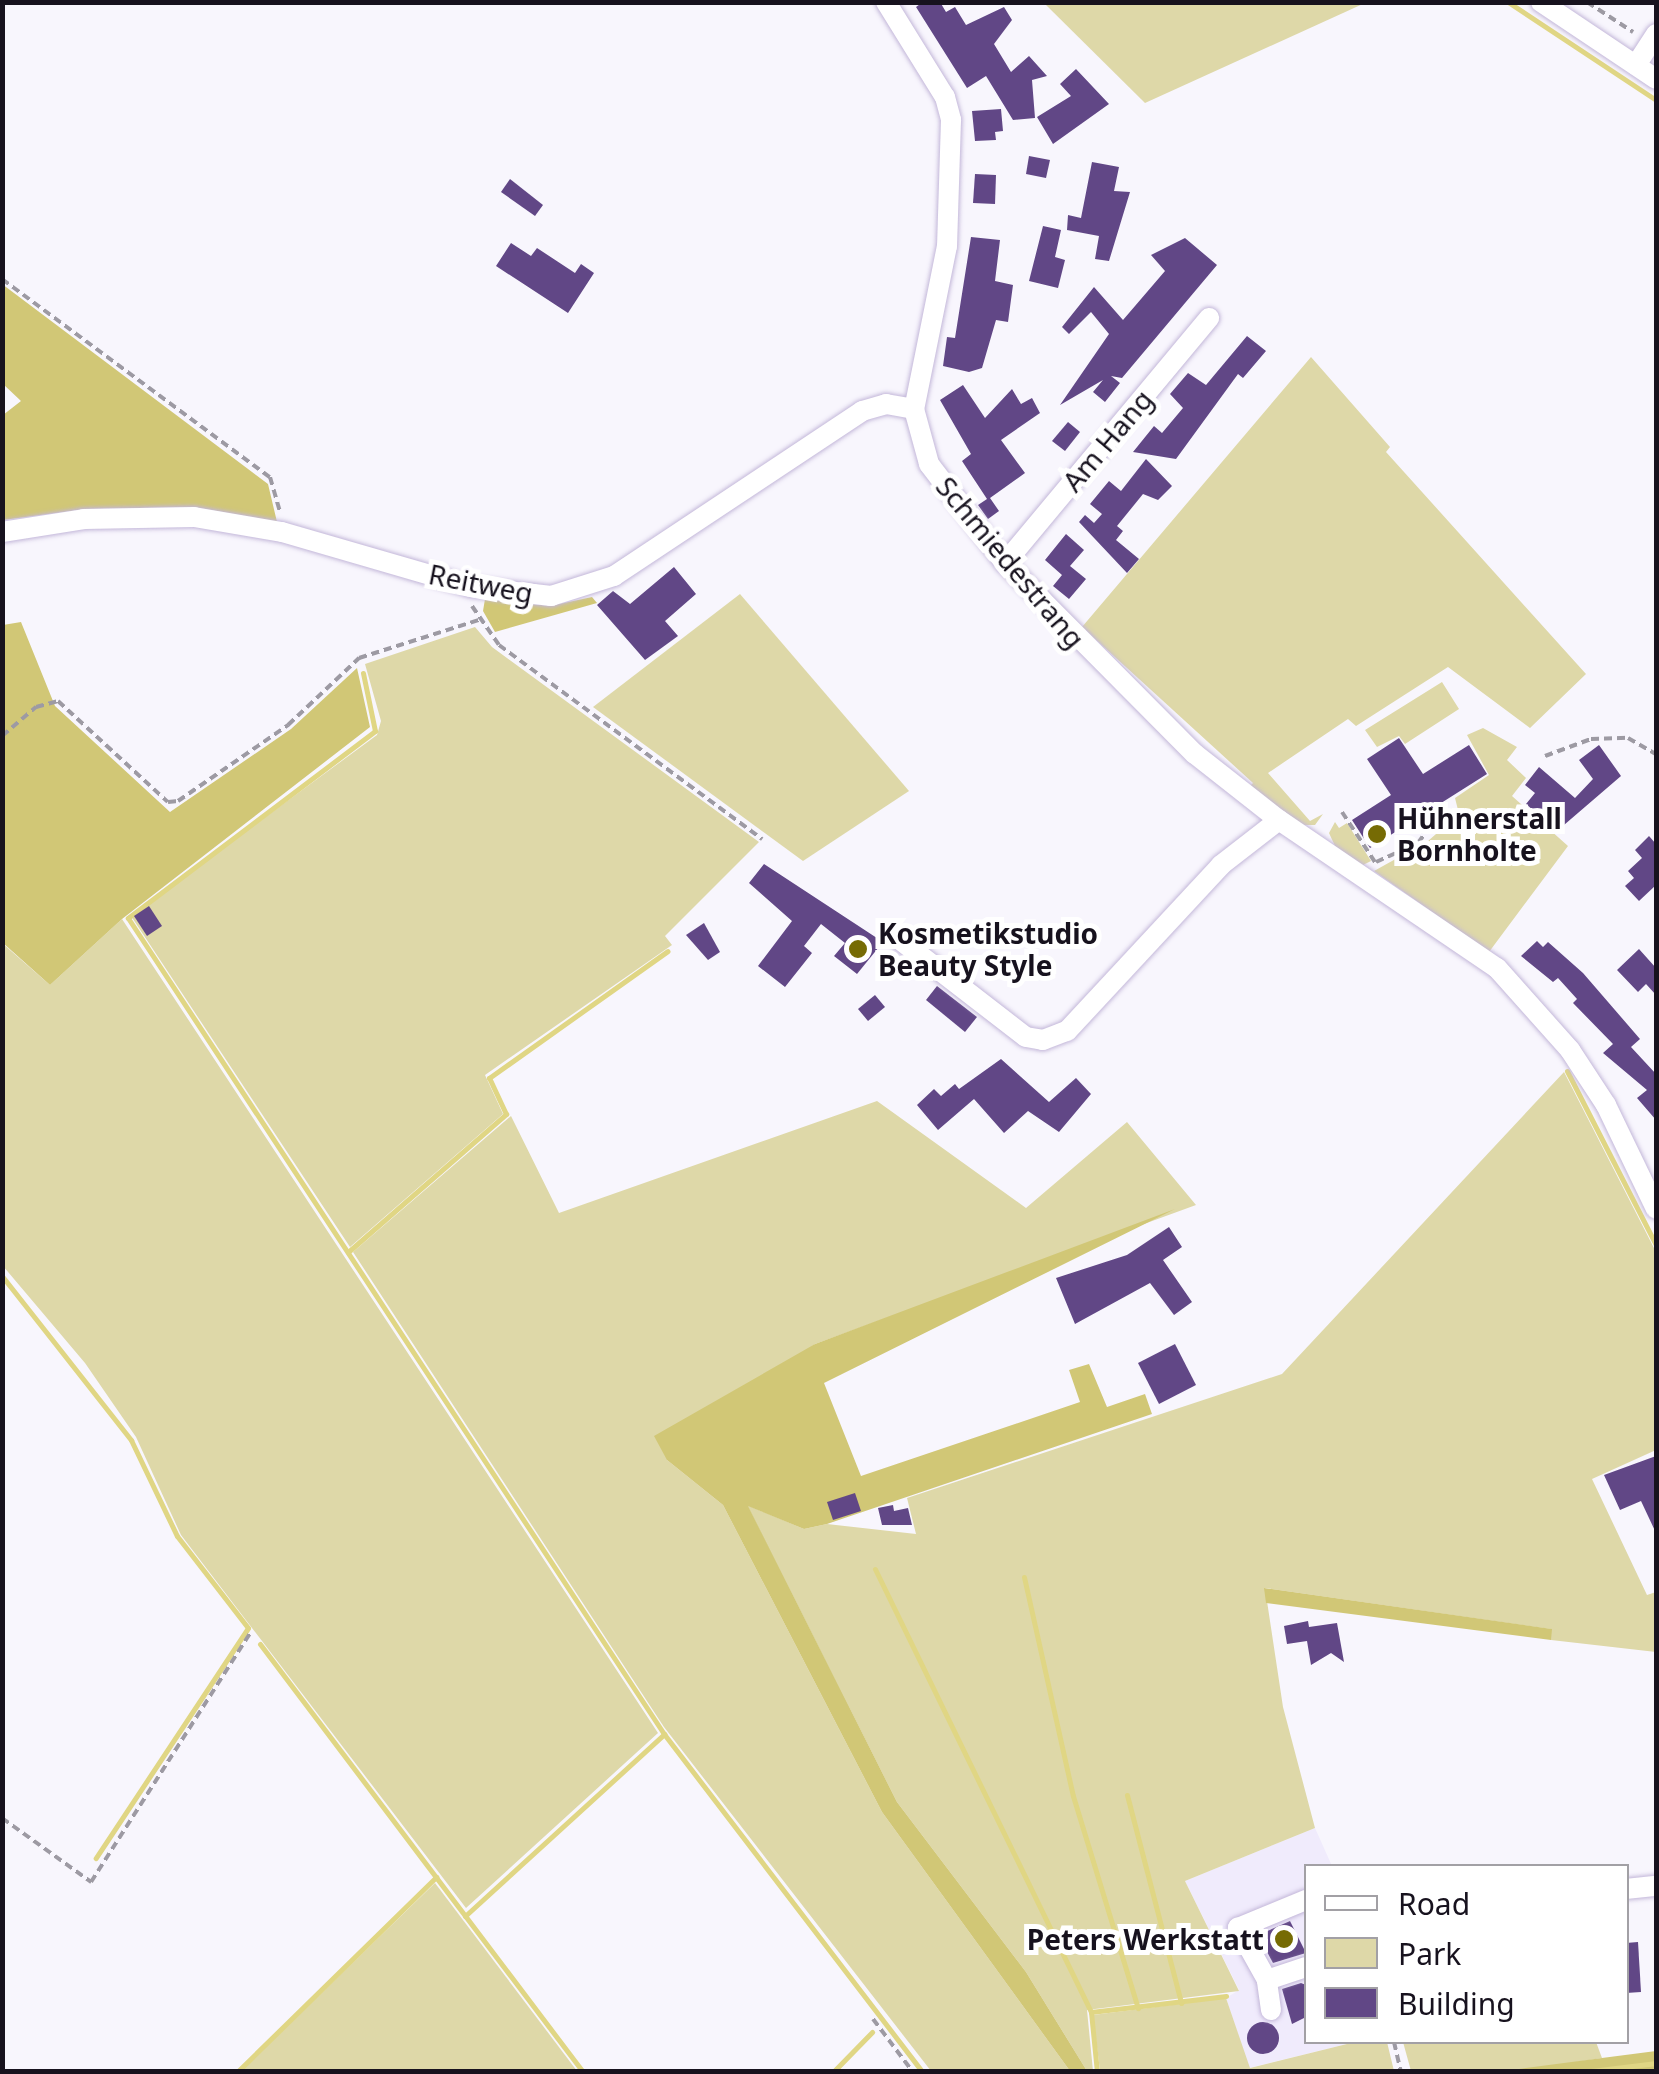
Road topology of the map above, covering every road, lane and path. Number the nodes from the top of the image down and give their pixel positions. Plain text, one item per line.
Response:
1 (886, 2) edge
2 (1541, 2) edge
3 (1587, 2) edge
4 (1653, 39) edge
5 (1636, 65) junction
6 (1656, 79) edge
7 (2, 279) edge
8 (1209, 318) dead end
9 (914, 409) junction
10 (2, 532) edge
11 (282, 532) junction
12 (1005, 562) junction
13 (471, 587) junction
14 (479, 620) junction
15 (2, 736) edge
16 (1656, 754) edge
17 (1545, 756) dead end
18 (1342, 812) dead end
19 (1420, 816) dead end
20 (1278, 820) junction
21 (762, 839) dead end
22 (1369, 869) junction
23 (899, 939) dead end
24 (1656, 1209) edge
25 (251, 1632) dead end
26 (2, 1818) edge
27 (1656, 1886) edge
28 (1629, 1889) edge
29 (1304, 1901) edge
30 (1304, 1968) edge
31 (1267, 1980) junction
32 (1270, 2010) dead end
33 (873, 2019) dead end
34 (1394, 2044) edge
35 (913, 2072) edge
36 (1401, 2072) edge

1 - 9 street, Schmiedestrang
2 - 5 street
3 - 4 path
4 - 5 street
5 - 6 street
7 - 11 path
8 - 12 street, Am Hang
9 - 12 street, Schmiedestrang
9 - 13 street, Reitweg
10 - 11 street, Reitweg
11 - 13 street, Reitweg
12 - 20 street, Schmiedestrang
13 - 14 path
14 - 15 path
14 - 21 path
16 - 17 path
18 - 22 path
19 - 22 path
20 - 22 street, Schmiedestrang
20 - 23 street
22 - 24 street, Schmiedestrang
25 - 26 path
27 - 28 street
29 - 31 street
30 - 31 street
31 - 32 street
33 - 35 path
34 - 36 path

